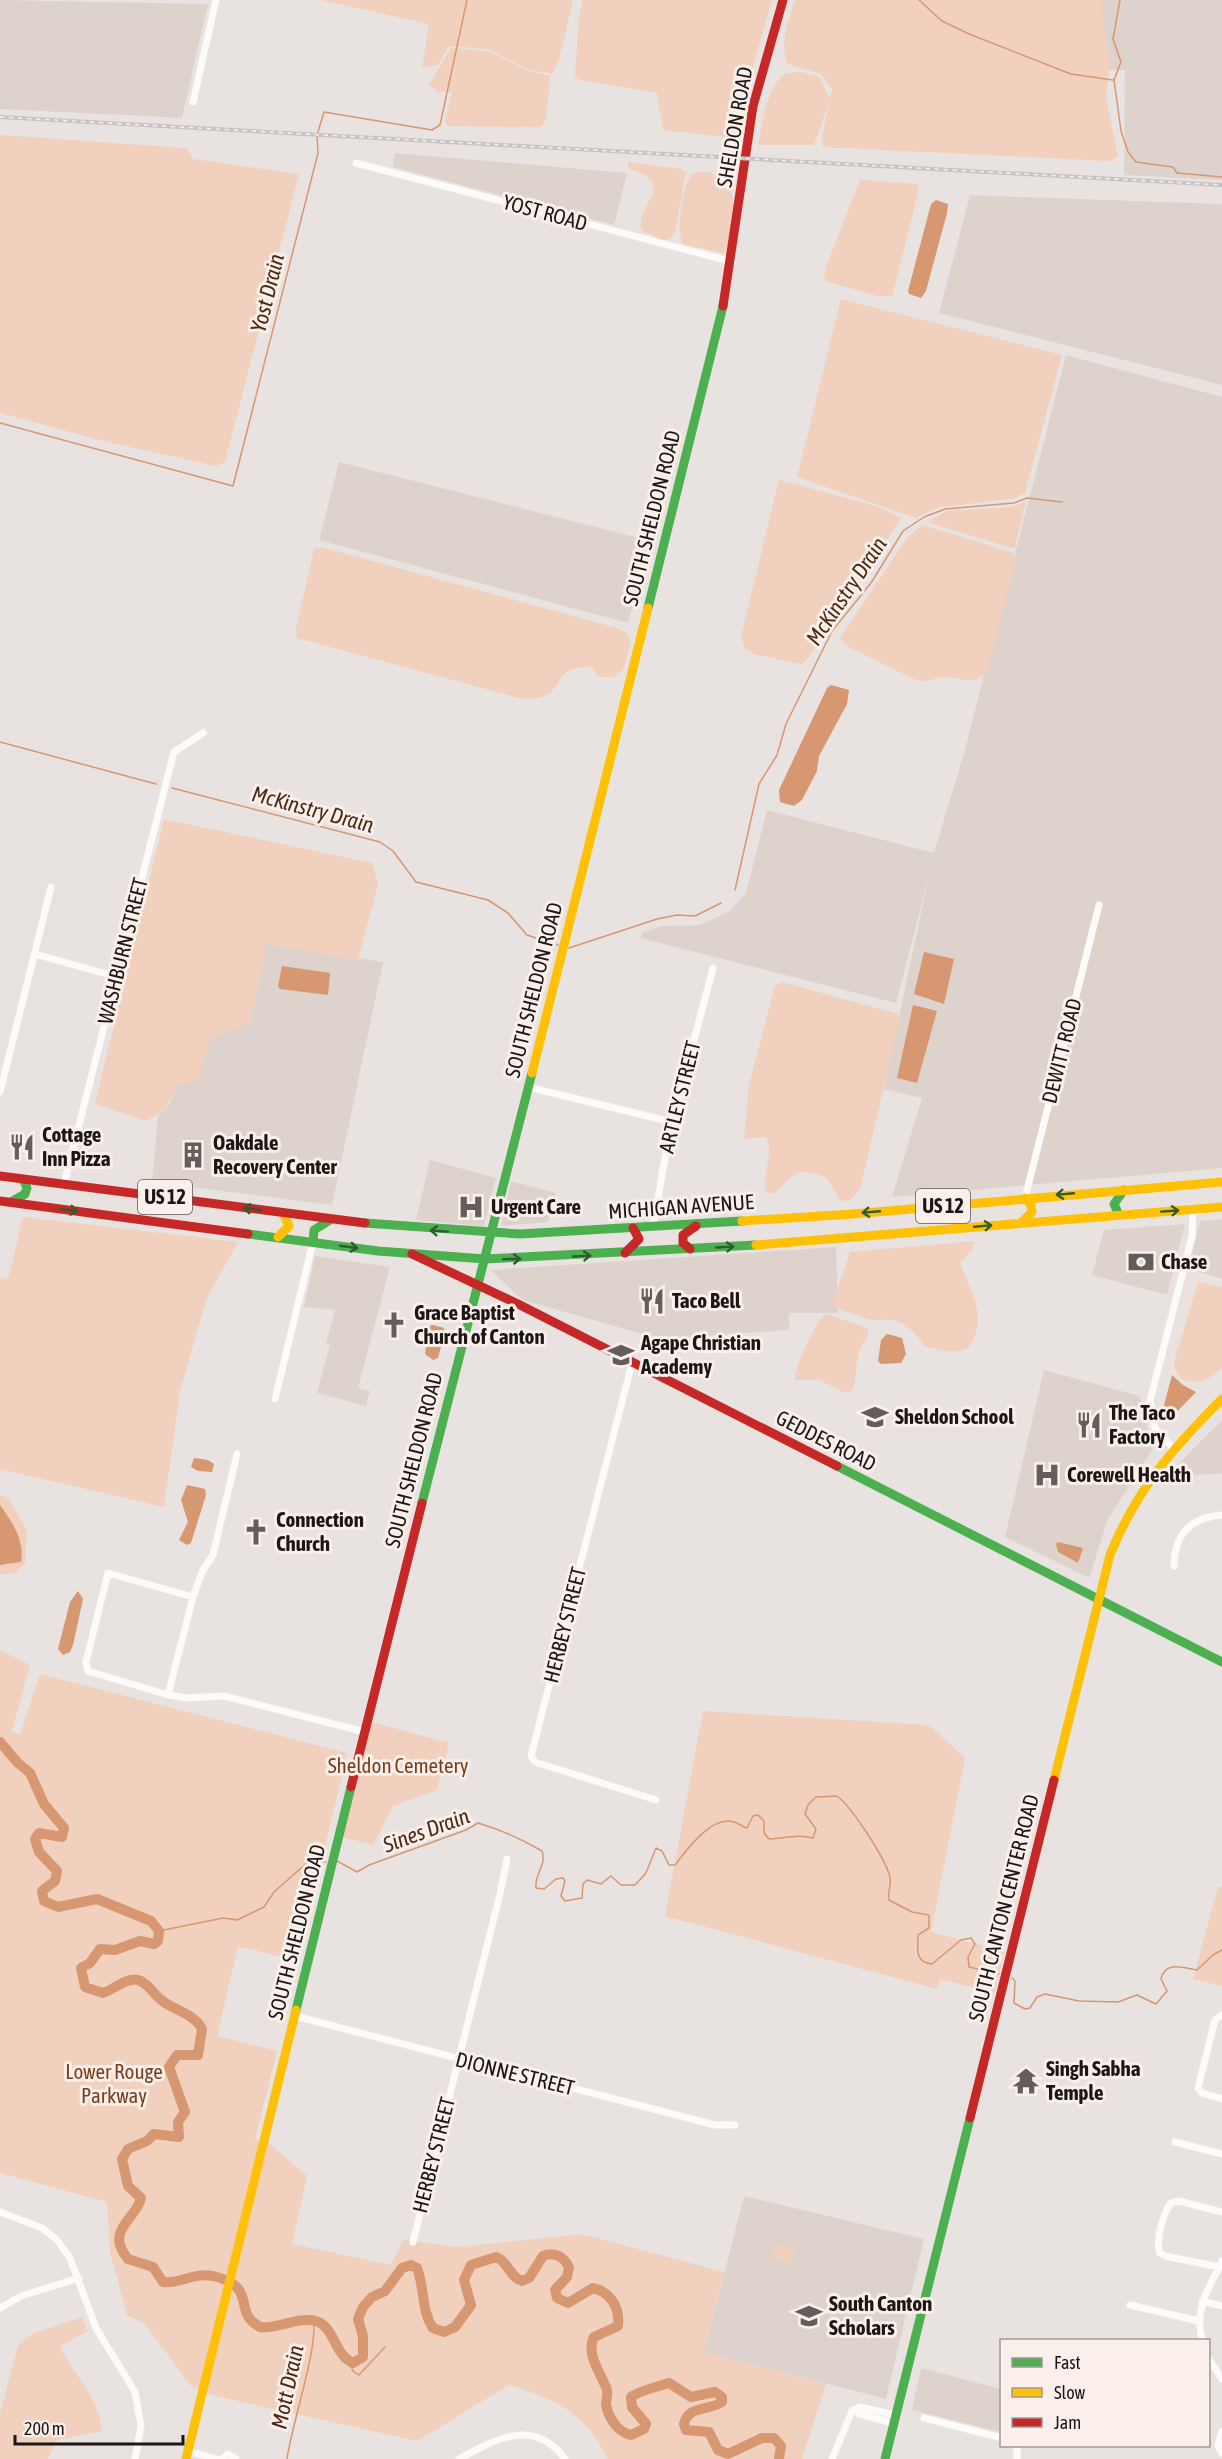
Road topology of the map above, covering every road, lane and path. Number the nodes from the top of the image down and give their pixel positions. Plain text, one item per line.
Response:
1 (216, 0) edge
2 (783, 0) edge
3 (193, 102) dead end
4 (356, 163) dead end
5 (733, 262) junction
6 (203, 733) dead end
7 (51, 887) dead end
8 (1098, 904) dead end
9 (34, 954) junction
10 (713, 968) dead end
11 (117, 977) junction
12 (528, 1087) junction
13 (0, 1092) edge
14 (672, 1122) junction
15 (0, 1176) edge
16 (23, 1179) junction
17 (1222, 1182) edge
18 (64, 1184) junction
19 (1124, 1190) junction
20 (1025, 1198) junction
21 (0, 1201) edge
22 (11, 1202) junction
23 (1222, 1207) edge
24 (1193, 1209) junction
25 (283, 1213) junction
26 (1119, 1215) junction
27 (331, 1220) junction
28 (1021, 1223) junction
29 (699, 1224) junction
30 (653, 1227) junction
31 (633, 1228) junction
32 (492, 1233) junction
33 (278, 1237) junction
34 (314, 1242) junction
35 (690, 1249) junction
36 (625, 1253) junction
37 (412, 1254) junction
38 (485, 1259) junction
39 (478, 1285) junction
40 (632, 1363) junction
41 (275, 1399) dead end
42 (1222, 1399) edge
43 (1173, 1448) junction
44 (237, 1454) dead end
45 (1221, 1515) edge
46 (1174, 1566) dead end
47 (193, 1597) junction
48 (1098, 1599) junction
49 (1222, 1662) edge
50 (168, 1695) junction
51 (364, 1732) junction
52 (656, 1800) dead end
53 (507, 1858) dead end
54 (1222, 2015) edge
55 (295, 2016) junction
56 (458, 2059) junction
57 (1222, 2099) edge
58 (735, 2125) dead end
59 (1175, 2142) dead end
60 (1222, 2154) edge
61 (0, 2212) edge
62 (1222, 2212) edge
63 (413, 2242) dead end
64 (1220, 2264) edge
65 (79, 2278) junction
66 (1202, 2301) junction
67 (1130, 2304) dead end
68 (1222, 2306) edge
69 (0, 2308) edge
70 (1199, 2321) junction
71 (1202, 2339) edge
72 (1222, 2364) edge
73 (1211, 2366) edge
74 (1222, 2379) edge
75 (924, 2418) dead end
76 (894, 2419) junction
77 (1222, 2431) edge
78 (1000, 2437) edge
79 (1222, 2453) edge
80 (187, 2455) edge
81 (470, 2456) edge
82 (135, 2459) edge
83 (217, 2459) edge
84 (222, 2459) edge
85 (236, 2459) edge
86 (459, 2459) edge
87 (565, 2459) edge
88 (832, 2459) edge
89 (885, 2459) edge

1 - 3 street
2 - 5 main road, SHELDON ROAD
4 - 5 street, YOST ROAD
5 - 12 main road, SOUTH SHELDON ROAD
6 - 11 street, WASHBURN STREET
7 - 9 street
8 - 20 street, DEWITT ROAD
9 - 11 street
9 - 13 street
10 - 14 street, ARTLEY STREET
11 - 18 street, WASHBURN STREET
12 - 14 street
12 - 32 main road, SOUTH SHELDON ROAD
14 - 30 street, ARTLEY STREET
15 - 16 main road, MICHIGAN AVENUE / US 12
16 - 18 main road, MICHIGAN AVENUE / US 12
16 - 22 main road
17 - 19 main road, MICHIGAN AVENUE / US 12
25 -> 18 main road, MICHIGAN AVENUE / US 12
19 -> 20 main road, MICHIGAN AVENUE / US 12
19 - 26 main road
20 - 28 main road
20 -> 29 main road, MICHIGAN AVENUE / US 12
21 - 22 main road, MICHIGAN AVENUE / US 12
22 -> 33 main road, MICHIGAN AVENUE / US 12
23 - 24 main road, MICHIGAN AVENUE / US 12
26 -> 24 main road, MICHIGAN AVENUE / US 12
24 - 43 street
25 - 27 main road, MICHIGAN AVENUE / US 12
25 - 33 main road
26 - 28 main road, MICHIGAN AVENUE / US 12
32 -> 27 main road, MICHIGAN AVENUE / US 12
27 - 34 main road
35 -> 28 main road, MICHIGAN AVENUE / US 12
29 - 30 main road, MICHIGAN AVENUE / US 12
29 - 35 main road
30 - 31 main road, MICHIGAN AVENUE / US 12
31 - 32 main road, MICHIGAN AVENUE / US 12
31 - 36 main road
32 - 38 main road, SOUTH SHELDON ROAD
33 - 34 main road, MICHIGAN AVENUE / US 12
34 -> 37 main road, MICHIGAN AVENUE / US 12
34 - 41 street
35 - 36 main road, MICHIGAN AVENUE / US 12
38 -> 36 main road, MICHIGAN AVENUE / US 12
37 - 38 main road, MICHIGAN AVENUE / US 12
37 - 39 main road, GEDDES ROAD
38 - 39 main road, SOUTH SHELDON ROAD
39 - 40 main road, GEDDES ROAD
39 - 51 main road, SOUTH SHELDON ROAD
40 - 48 main road, GEDDES ROAD
40 - 52 street, HERBEY STREET
42 - 43 main road, SOUTH CANTON CENTER ROAD
43 - 48 main road, SOUTH CANTON CENTER ROAD
44 - 47 street
45 - 46 street
47 - 50 street
47 - 50 street
48 - 49 main road, GEDDES ROAD
48 - 76 main road, SOUTH CANTON CENTER ROAD
50 - 51 street
51 - 55 main road, SOUTH SHELDON ROAD
53 - 56 street, HERBEY STREET
54 - 57 street
55 - 56 street, DIONNE STREET
55 - 80 main road, SOUTH SHELDON ROAD
56 - 58 street, DIONNE STREET
56 - 63 street, HERBEY STREET
59 - 60 street
61 - 65 street
62 - 64 street
64 - 66 street
65 - 69 street
65 - 82 street
66 - 68 street
66 - 70 street
67 - 70 street
70 - 71 street
72 - 73 street
73 - 74 street
75 - 78 street
76 - 88 street
76 - 89 main road, SOUTH CANTON CENTER ROAD
77 - 79 street
80 - 83 street
81 - 86 street
81 - 87 street
84 - 85 street

